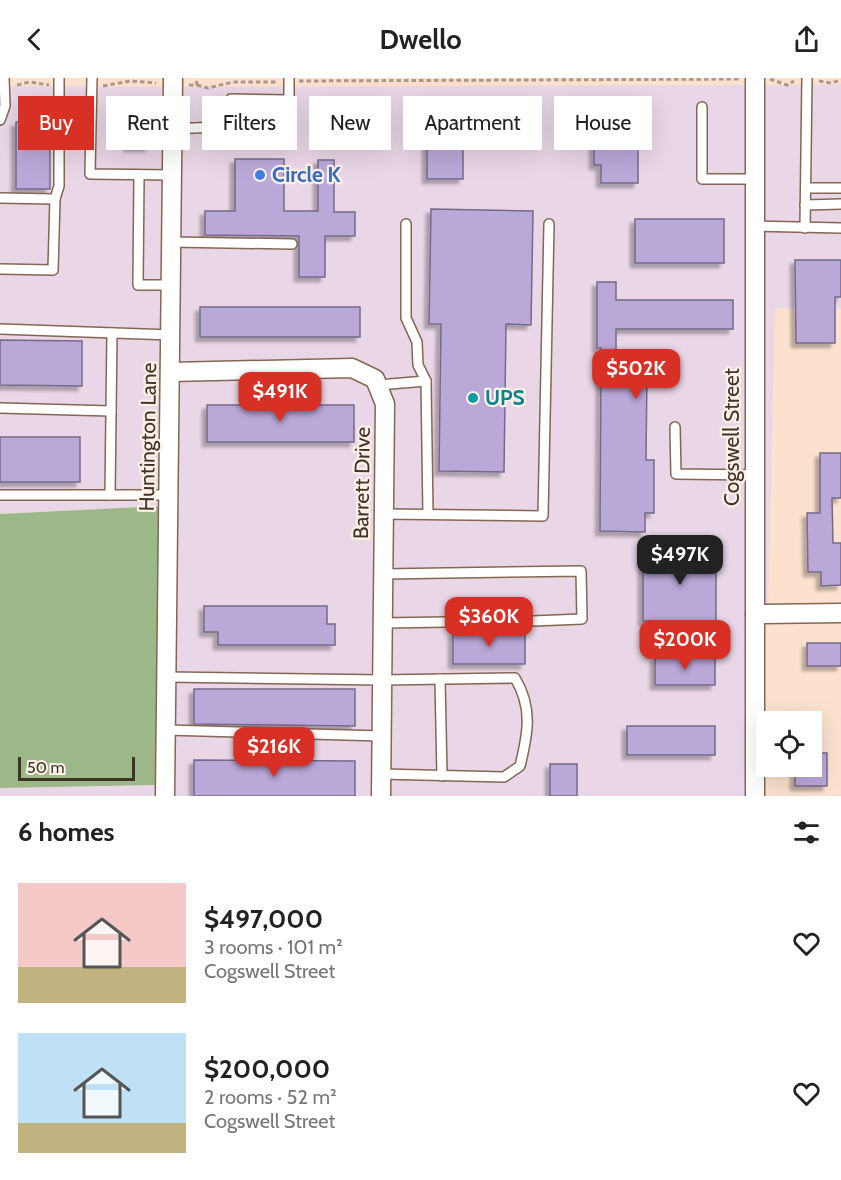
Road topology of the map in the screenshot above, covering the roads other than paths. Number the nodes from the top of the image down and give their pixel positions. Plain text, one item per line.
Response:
1 (59, 78) edge
2 (290, 78) edge
3 (755, 79) edge
4 (807, 80) edge
5 (166, 81) edge
6 (4, 82) edge
7 (91, 82) edge
8 (168, 96) edge
9 (290, 96) edge
10 (702, 107) dead end
11 (0, 120) edge
12 (172, 150) edge
13 (139, 175) junction
14 (172, 175) junction
15 (755, 179) junction
16 (806, 188) junction
17 (841, 188) edge
18 (0, 198) edge
19 (55, 199) junction
20 (841, 204) edge
21 (805, 205) junction
22 (406, 224) dead end
23 (549, 224) dead end
24 (755, 226) junction
25 (805, 228) junction
26 (841, 228) edge
27 (172, 242) junction
28 (292, 244) dead end
29 (0, 269) edge
30 (172, 285) junction
31 (0, 329) edge
32 (112, 333) junction
33 (172, 334) junction
34 (171, 372) junction
35 (426, 381) junction
36 (378, 385) junction
37 (0, 408) edge
38 (111, 411) junction
39 (675, 427) dead end
40 (755, 475) junction
41 (0, 495) edge
42 (110, 495) junction
43 (169, 495) junction
44 (384, 514) junction
45 (428, 514) junction
46 (384, 574) junction
47 (841, 613) edge
48 (755, 614) junction
49 (513, 621) dead end
50 (533, 621) dead end
51 (383, 623) junction
52 (167, 677) junction
53 (440, 679) junction
54 (382, 680) junction
55 (166, 730) junction
56 (382, 736) junction
57 (381, 774) junction
58 (442, 776) junction
59 (165, 796) edge
60 (381, 796) edge
61 (755, 796) edge

1 - 19 lane
2 - 9 lane
3 - 15 street, Cogswell Street
4 - 16 lane
5 - 8 street, Huntington Lane
6 - 11 lane
7 - 13 lane
10 - 15 lane
12 - 14 street, Huntington Lane
13 - 14 lane
13 - 30 lane
14 - 27 street, Huntington Lane
15 - 24 street, Cogswell Street
16 - 17 lane
16 - 21 lane
18 - 19 lane
19 - 29 lane
20 - 21 lane
21 - 25 lane
22 - 35 lane
23 - 45 lane
24 - 25 lane
24 - 40 street, Cogswell Street
25 - 26 lane
27 - 28 lane
27 - 30 street, Huntington Lane
30 - 33 street, Huntington Lane
31 - 32 lane
32 - 33 lane
32 - 38 lane
33 - 34 street, Huntington Lane
34 - 36 street
34 - 43 street, Huntington Lane
35 - 36 lane
35 - 45 lane
36 - 44 street, Barrett Drive
37 - 38 lane
38 - 42 lane
39 - 40 lane
40 - 48 street, Cogswell Street
41 - 42 lane
42 - 43 lane
43 - 52 street, Huntington Lane
44 - 45 lane
44 - 46 street, Barrett Drive
46 - 50 lane
46 - 51 street, Barrett Drive
47 - 48 street
48 - 61 street, Cogswell Street
49 - 51 lane
51 - 54 street, Barrett Drive
52 - 54 lane
52 - 55 street, Huntington Lane
53 - 54 lane
53 - 58 lane
53 - 58 lane
54 - 56 street, Barrett Drive
55 - 56 lane
55 - 59 street, Huntington Lane
56 - 57 street, Barrett Drive
57 - 58 lane
57 - 60 street, Barrett Drive

